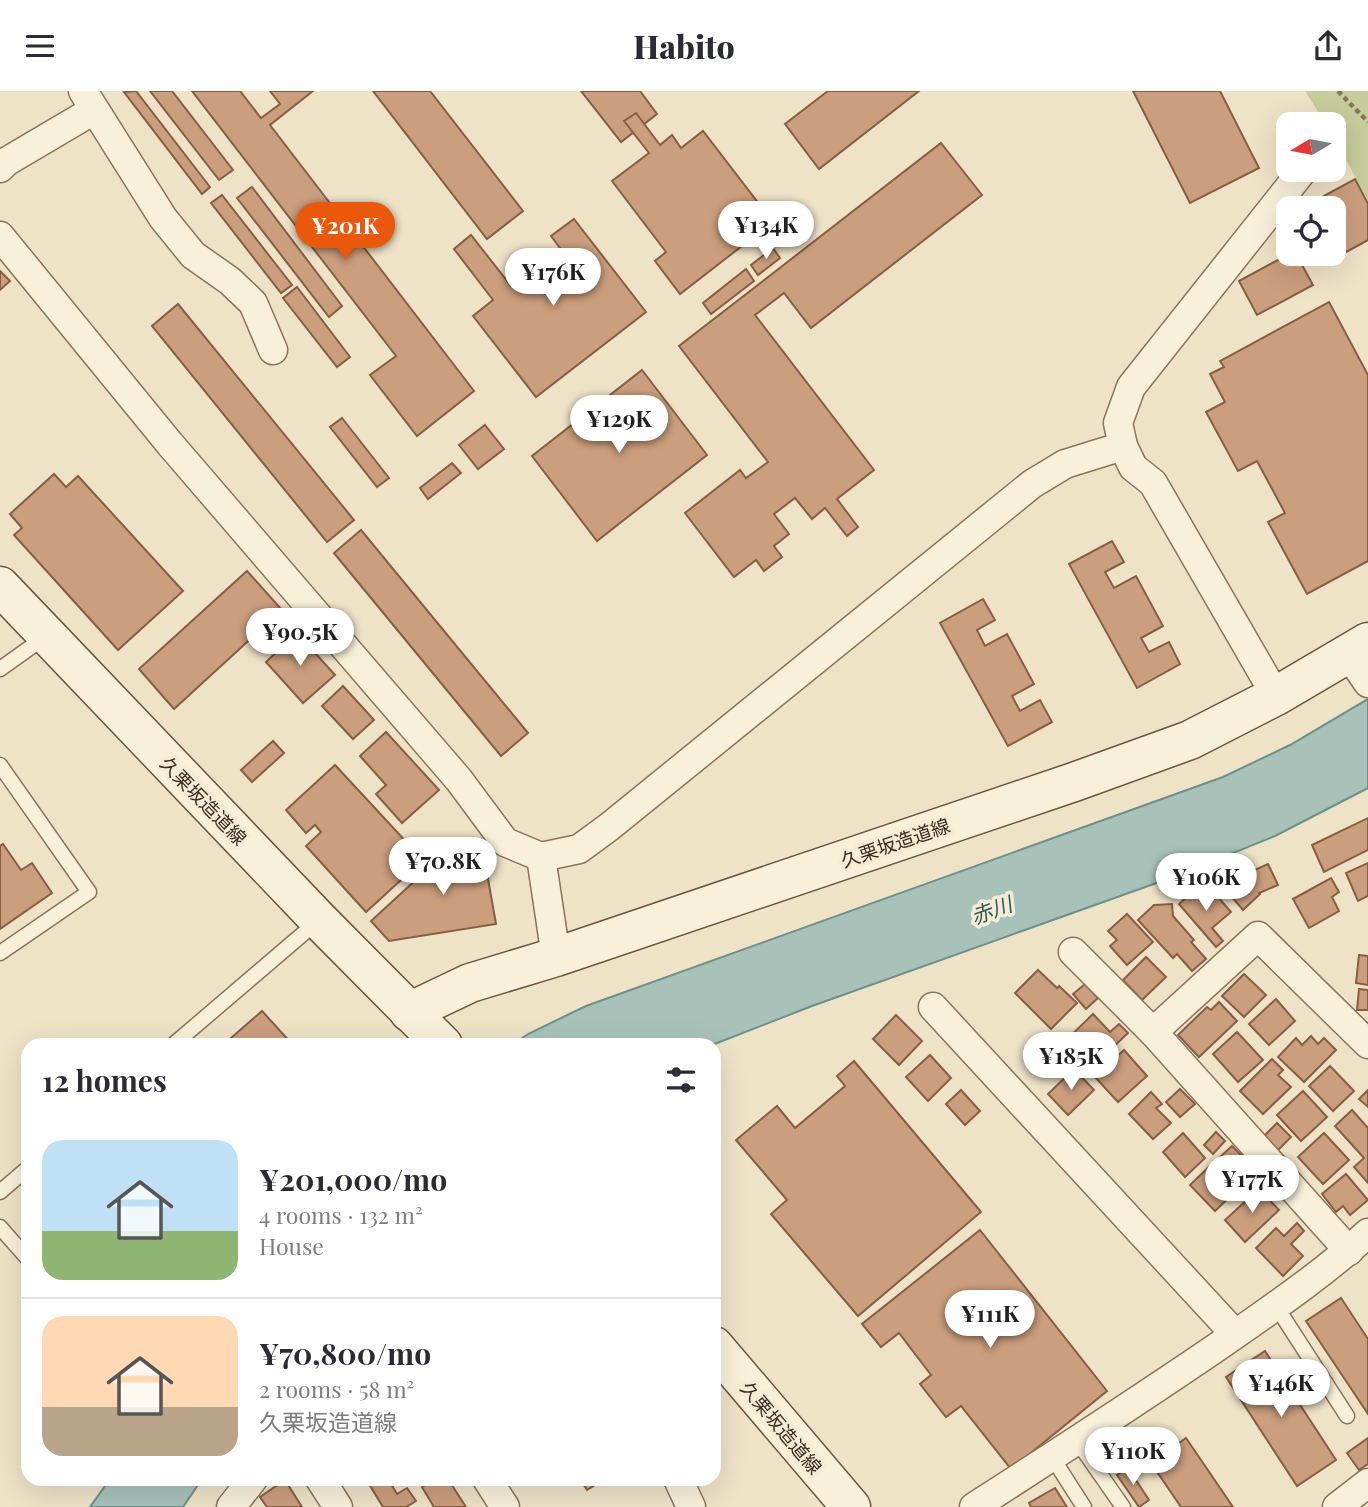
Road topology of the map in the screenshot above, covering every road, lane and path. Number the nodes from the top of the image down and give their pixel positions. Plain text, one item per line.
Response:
1 (1338, 91) edge
2 (88, 101) edge
3 (1368, 122) edge
4 (0, 168) edge
5 (1293, 182) edge
6 (0, 236) edge
7 (273, 350) dead end
8 (1123, 446) junction
9 (0, 586) edge
10 (46, 636) junction
11 (1362, 660) edge
12 (0, 669) edge
13 (1276, 696) junction
14 (0, 765) edge
15 (541, 857) junction
16 (319, 920) junction
17 (1073, 952) dead end
18 (0, 953) edge
19 (556, 957) junction
20 (933, 1007) dead end
21 (410, 1012) junction
22 (1153, 1032) junction
23 (181, 1038) edge
24 (436, 1038) edge
25 (1368, 1044) edge
26 (21, 1174) edge
27 (0, 1192) edge
28 (0, 1227) edge
29 (1359, 1242) edge
30 (21, 1251) edge
31 (1276, 1306) junction
32 (1235, 1334) junction
33 (721, 1354) edge
34 (1347, 1416) dead end
35 (1077, 1441) junction
36 (1052, 1457) junction
37 (1368, 1483) edge
38 (248, 1486) edge
39 (324, 1486) edge
40 (492, 1486) edge
41 (681, 1486) edge
42 (231, 1507) edge
43 (338, 1507) edge
44 (505, 1507) edge
45 (691, 1507) edge
46 (850, 1507) edge
47 (974, 1507) edge
48 (1084, 1507) edge
49 (1123, 1507) edge
50 (1337, 1507) edge

1 - 3 path
2 - 4 street
2 - 7 street
5 - 8 street
6 - 15 street
8 - 13 street
8 - 15 street
9 - 10 main road, 久栗坂造道線
10 - 12 lane
10 - 16 main road, 久栗坂造道線
11 - 13 main road, 久栗坂造道線
13 - 19 main road, 久栗坂造道線
14 - 18 lane
15 - 19 street
16 - 21 main road, 久栗坂造道線
16 - 23 lane
17 - 22 street
19 - 21 main road, 久栗坂造道線
20 - 32 street
21 - 24 main road, 久栗坂造道線
22 - 25 street
22 - 29 street
26 - 27 lane
28 - 30 lane
29 - 31 street
31 - 32 street
31 - 34 lane
32 - 35 street
33 - 46 main road, 久栗坂造道線
35 - 36 street
35 - 49 lane
36 - 47 street
36 - 48 lane
37 - 50 street
38 - 42 street
39 - 43 street
40 - 44 street
41 - 45 street

